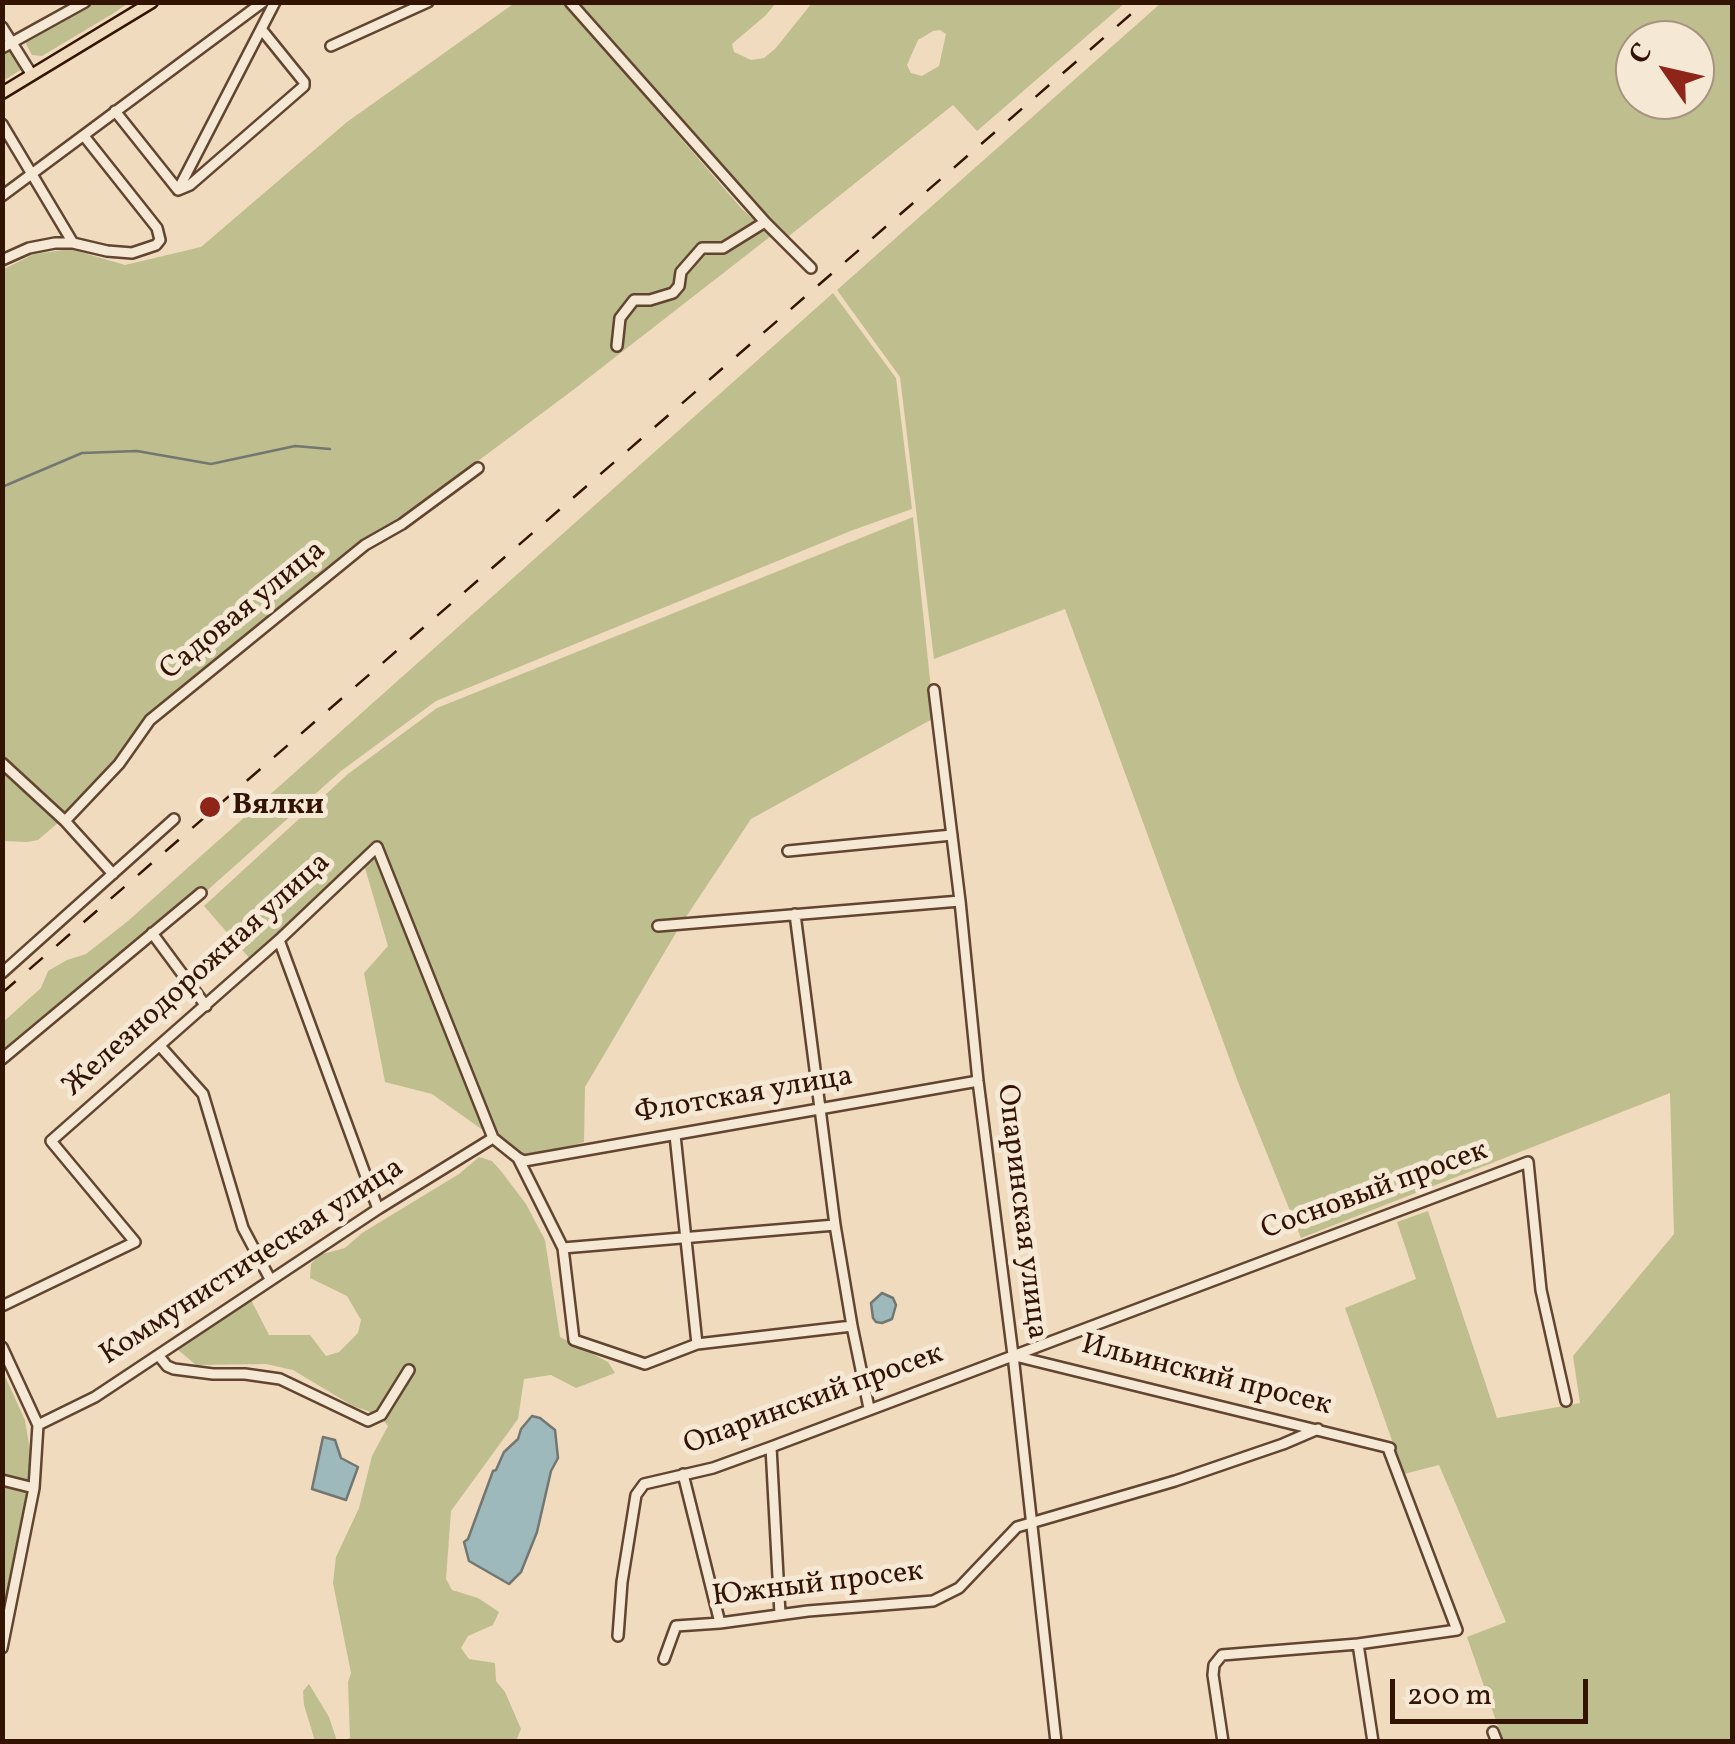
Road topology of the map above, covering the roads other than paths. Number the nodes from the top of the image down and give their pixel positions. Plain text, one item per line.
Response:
1 (85, 2) edge
2 (152, 2) edge
3 (263, 2) edge
4 (275, 2) edge
5 (428, 2) edge
6 (570, 2) edge
7 (2, 27) edge
8 (262, 30) junction
9 (7, 45) edge
10 (331, 46) dead end
11 (32, 75) junction
12 (2, 93) edge
13 (116, 112) junction
14 (2, 124) edge
15 (84, 136) junction
16 (32, 174) junction
17 (178, 190) junction
18 (2, 196) edge
19 (765, 222) junction
20 (73, 243) junction
21 (2, 260) edge
22 (812, 268) dead end
23 (616, 346) dead end
24 (478, 468) dead end
25 (934, 690) dead end
26 (2, 762) edge
27 (174, 820) dead end
28 (65, 821) junction
29 (952, 836) junction
30 (788, 851) dead end
31 (113, 874) junction
32 (201, 893) dead end
33 (960, 900) junction
34 (795, 914) junction
35 (658, 926) dead end
36 (152, 933) junction
37 (279, 940) junction
38 (2, 973) edge
39 (206, 1006) junction
40 (160, 1046) junction
41 (2, 1059) edge
42 (978, 1081) junction
43 (820, 1109) junction
44 (675, 1134) junction
45 (492, 1138) junction
46 (518, 1158) junction
47 (378, 1209) junction
48 (835, 1225) junction
49 (686, 1238) junction
50 (564, 1248) junction
51 (270, 1279) junction
52 (2, 1306) edge
53 (852, 1326) junction
54 (697, 1344) junction
55 (2, 1347) edge
56 (1013, 1355) junction
57 (159, 1356) junction
58 (409, 1370) dead end
59 (1566, 1400) dead end
60 (869, 1408) junction
61 (38, 1426) junction
62 (1318, 1429) junction
63 (771, 1447) junction
64 (683, 1474) junction
65 (2, 1480) edge
66 (34, 1488) junction
67 (1032, 1524) junction
68 (6, 1606) edge
69 (780, 1614) junction
70 (720, 1623) junction
71 (618, 1636) dead end
72 (1358, 1644) junction
73 (2, 1648) edge
74 (664, 1659) dead end
75 (1056, 1742) edge
76 (1222, 1742) edge
77 (1373, 1742) edge

1 - 9 street
2 - 11 main road
3 - 13 street
4 - 8 street
5 - 10 street
6 - 19 street
7 - 9 street
8 - 17 street
8 - 17 street
9 - 11 street
11 - 12 main road
13 - 15 street
13 - 17 street
14 - 16 street
15 - 16 street
15 - 20 street
16 - 18 street
16 - 20 street
19 - 22 street
19 - 23 street
20 - 21 street
24 - 28 street, Садовая улица
25 - 29 street, Опаринская улица
26 - 28 street
27 - 31 street
28 - 31 street
29 - 30 street
29 - 33 street, Опаринская улица
31 - 38 street
32 - 36 street, Железнодорожная улица
33 - 34 street
33 - 42 street, Опаринская улица
34 - 35 street
34 - 43 street
36 - 39 street
36 - 41 street, Железнодорожная улица
37 - 39 street, Железнодорожная улица
37 - 45 street, Железнодорожная улица
37 - 47 street
39 - 40 street, Железнодорожная улица
40 - 51 street
40 - 52 street, Железнодорожная улица
42 - 43 street, Флотская улица
42 - 56 street, Опаринская улица
43 - 44 street, Флотская улица
43 - 48 street
44 - 46 street, Флотская улица
44 - 49 street
45 - 46 street
45 - 47 street, Коммунистическая улица
46 - 50 street
47 - 51 street, Коммунистическая улица
48 - 49 street
48 - 53 street
49 - 50 street
49 - 54 street
50 - 54 street
51 - 57 street, Коммунистическая улица
53 - 54 street
53 - 60 street
55 - 61 street
56 - 59 street, Сосновый просек
56 - 60 street, Опаринский просек
56 - 62 street, Ильинский просек
56 - 67 street, Опаринская улица
57 - 58 street
57 - 61 street, Коммунистическая улица
60 - 63 street, Опаринский просек
61 - 66 street
62 - 67 street, Южный просек
62 - 72 street, Ильинский просек
63 - 64 street, Опаринский просек
63 - 69 street
64 - 70 street
64 - 71 street, Опаринский просек
65 - 66 street
66 - 68 street
67 - 69 street, Южный просек
67 - 75 street, Опаринская улица
68 - 73 street
69 - 70 street, Южный просек
70 - 74 street, Южный просек
72 - 76 street
72 - 77 street

